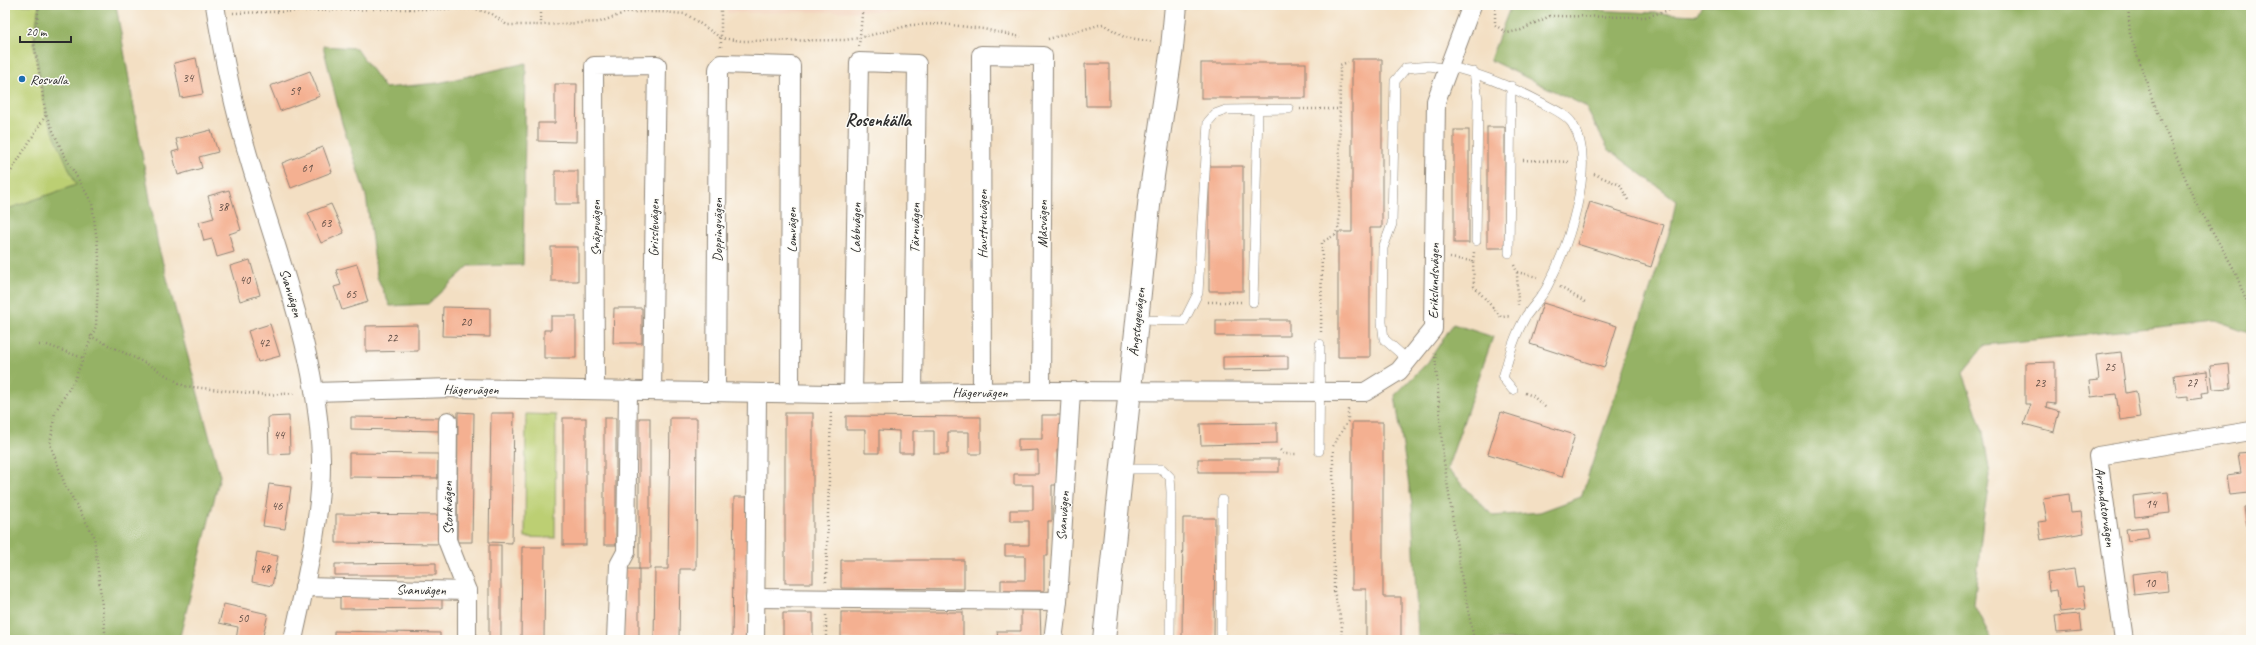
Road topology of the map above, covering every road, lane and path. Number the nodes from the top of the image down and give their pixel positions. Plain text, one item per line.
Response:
1 (40, 5) edge
2 (541, 5) edge
3 (721, 5) edge
4 (863, 5) edge
5 (1176, 5) edge
6 (1472, 5) edge
7 (1495, 5) edge
8 (1687, 5) edge
9 (2128, 5) edge
10 (216, 9) edge
11 (541, 25) junction
12 (1024, 37) dead end
13 (721, 38) junction
14 (859, 38) junction
15 (1155, 42) dead end
16 (1045, 48) junction
17 (859, 62) joint
18 (1348, 62) dead end
19 (594, 66) joint
20 (1448, 68) junction
21 (718, 69) joint
22 (1474, 72) junction
23 (1511, 86) junction
24 (1309, 109) dead end
25 (1340, 109) junction
26 (1258, 110) junction
27 (1289, 110) dead end
28 (46, 115) junction
29 (1511, 160) junction
30 (1583, 169) junction
31 (5, 181) edge
32 (1629, 202) dead end
33 (1476, 241) dead end
34 (1509, 253) dead end
35 (1434, 255) junction
36 (1550, 281) junction
37 (1194, 302) junction
38 (1243, 302) dead end
39 (1253, 302) dead end
40 (1585, 302) dead end
41 (2251, 314) edge
42 (1527, 316) junction
43 (1138, 320) junction
44 (1433, 329) junction
45 (90, 336) junction
46 (1320, 344) joint
47 (39, 345) dead end
48 (82, 358) junction
49 (1408, 360) junction
50 (595, 390) junction
51 (628, 390) junction
52 (652, 390) junction
53 (1513, 390) joint
54 (716, 391) junction
55 (1041, 391) junction
56 (315, 392) junction
57 (913, 392) junction
58 (982, 392) junction
59 (1071, 392) junction
60 (1129, 392) junction
61 (1320, 392) junction
62 (1348, 392) junction
63 (757, 393) junction
64 (790, 393) junction
65 (853, 393) junction
66 (831, 394) junction
67 (1546, 408) dead end
68 (448, 421) dead end
69 (2251, 430) edge
70 (1280, 450) dead end
71 (1319, 451) dead end
72 (1296, 454) dead end
73 (1122, 469) junction
74 (1222, 500) dead end
75 (304, 588) junction
76 (467, 591) junction
77 (755, 598) junction
78 (826, 599) junction
79 (1058, 601) junction
80 (106, 640) edge
81 (293, 640) edge
82 (467, 640) edge
83 (616, 640) edge
84 (755, 640) edge
85 (826, 640) edge
86 (1053, 640) edge
87 (1104, 640) edge
88 (1170, 640) edge
89 (1221, 640) edge
90 (1341, 640) edge
91 (1474, 640) edge
92 (2124, 640) edge

1 - 28 path
2 - 11 path
3 - 13 path
4 - 14 path
5 - 43 street, Ängstugevägen
6 - 20 street, Erikslundsvägen
7 - 8 path
9 - 41 path
10 - 11 path
10 - 56 street, Svanvägen
11 - 13 path
12 - 14 path
13 - 14 path
15 - 16 path
16 - 55 street, Måsvägen
16 - 58 street, Havstrutvägen
17 - 57 street, Tärnvägen
17 - 65 street, Labbvägen
18 - 25 path
19 - 50 street, Snäppvägen
19 - 52 street, Grisslevägen
20 - 22 lane
20 - 35 street, Erikslundsvägen
20 - 49 lane
21 - 54 street, Doppingvägen
21 - 64 street, Lomvägen
22 - 23 lane
22 - 33 lane
23 - 29 lane
23 - 30 lane
24 - 25 path
25 - 46 path
26 - 27 lane
26 - 37 lane
26 - 39 lane
28 - 31 path
28 - 45 path
29 - 30 path
29 - 34 lane
30 - 32 path
30 - 36 lane
35 - 42 path
35 - 44 street, Erikslundsvägen
36 - 40 path
36 - 42 lane
36 - 42 path
37 - 38 path
37 - 43 lane
42 - 53 lane
43 - 60 street, Ängstugevägen
44 - 49 street, Erikslundsvägen
44 - 91 path
45 - 48 path
45 - 56 path
46 - 61 lane
47 - 48 path
48 - 80 path
49 - 62 street, Erikslundsvägen
50 - 51 street, Hägervägen
50 - 56 street, Hägervägen
51 - 52 street, Hägervägen
51 - 83 street
52 - 54 street, Hägervägen
53 - 67 path
54 - 63 street, Hägervägen
55 - 58 street, Hägervägen
55 - 59 street, Hägervägen
56 - 75 street, Svanvägen
57 - 58 street, Hägervägen
57 - 65 street, Hägervägen
59 - 60 street, Hägervägen
59 - 79 street, Svanvägen
60 - 61 street, Erikslundsvägen
60 - 73 street, Ängstugevägen
61 - 62 street, Erikslundsvägen
61 - 71 lane
62 - 90 path
63 - 64 street, Hägervägen
63 - 77 street
64 - 66 street, Hägervägen
65 - 66 street, Hägervägen
66 - 78 path
68 - 76 street, Storkvägen
69 - 92 street, Arrendatorvägen
70 - 72 path
73 - 87 street, Ängstugevägen
73 - 88 lane
74 - 89 lane
75 - 76 street, Svanvägen
75 - 81 street, Svanvägen
76 - 82 street, Storkvägen
77 - 78 street
77 - 84 street
78 - 79 street
78 - 85 path
79 - 86 street, Svanvägen

